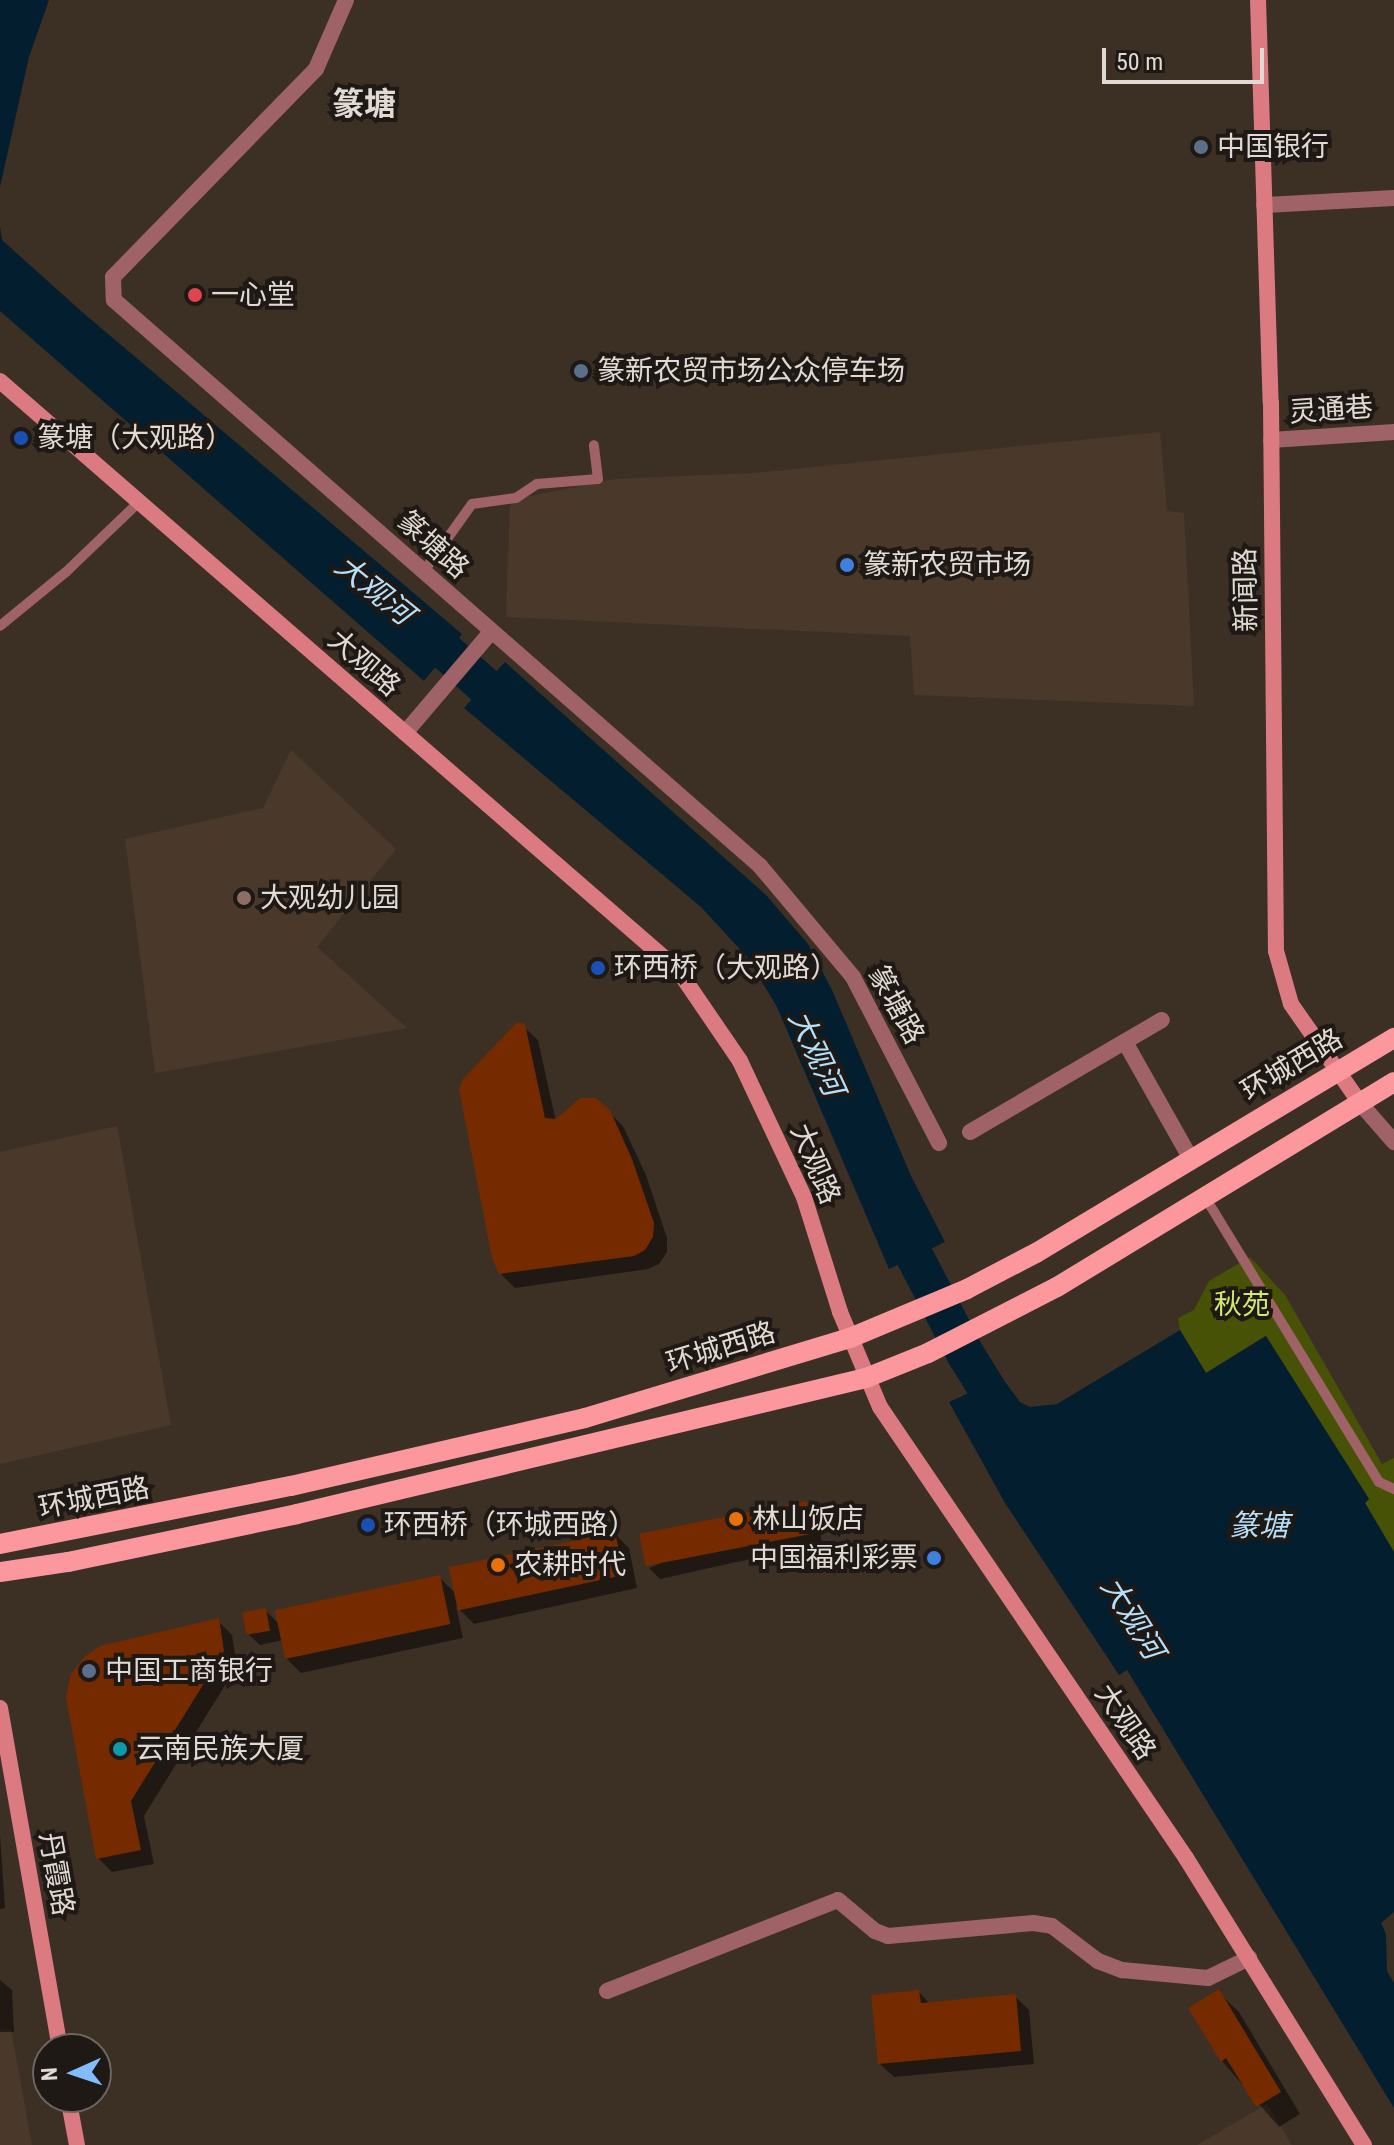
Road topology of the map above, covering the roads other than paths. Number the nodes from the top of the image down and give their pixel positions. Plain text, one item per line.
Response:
1 (346, 0) edge
2 (1258, 0) edge
3 (1394, 198) edge
4 (1264, 205) junction
5 (0, 381) edge
6 (1394, 432) edge
7 (1271, 440) junction
8 (594, 445) dead end
9 (138, 503) junction
10 (424, 571) junction
11 (0, 626) edge
12 (491, 632) junction
13 (405, 733) junction
14 (1162, 1020) dead end
15 (1394, 1038) edge
16 (1125, 1042) junction
17 (1335, 1070) junction
18 (1394, 1082) edge
19 (1360, 1103) junction
20 (970, 1132) dead end
21 (1394, 1142) edge
22 (939, 1143) dead end
23 (1191, 1159) junction
24 (1205, 1197) junction
25 (850, 1338) junction
26 (866, 1378) junction
27 (1394, 1489) edge
28 (0, 1544) edge
29 (0, 1572) edge
30 (0, 1708) edge
31 (1249, 1958) junction
32 (607, 1991) dead end
33 (57, 2033) edge
34 (71, 2113) edge
35 (77, 2145) edge
36 (1364, 2145) edge

1 - 10 street, 篆塘路
2 - 4 main road, 新闻路
3 - 4 street
4 - 7 main road, 新闻路
5 - 9 main road, 大观路
6 - 7 street, 灵通巷
7 - 17 main road, 新闻路
8 - 10 lane
9 - 11 lane
9 - 13 main road, 大观路
10 - 12 street, 篆塘路
12 - 13 street
12 - 22 street, 篆塘路
13 - 25 main road, 大观路
14 - 16 street
15 - 17 main road, 环城西路
16 - 20 street
16 - 23 street
17 - 19 main road, 新闻路
17 - 23 main road, 环城西路
18 - 19 main road, 环城西路
19 - 21 street, 新闻路
19 - 24 main road, 环城西路
23 - 25 main road, 环城西路
24 - 26 main road, 环城西路
24 - 27 lane
25 - 26 main road, 大观路
25 - 28 main road, 环城西路
26 - 29 main road, 环城西路
26 - 31 main road, 大观路
30 - 33 main road, 丹霞路
31 - 32 street
31 - 36 main road, 大观路
34 - 35 main road

